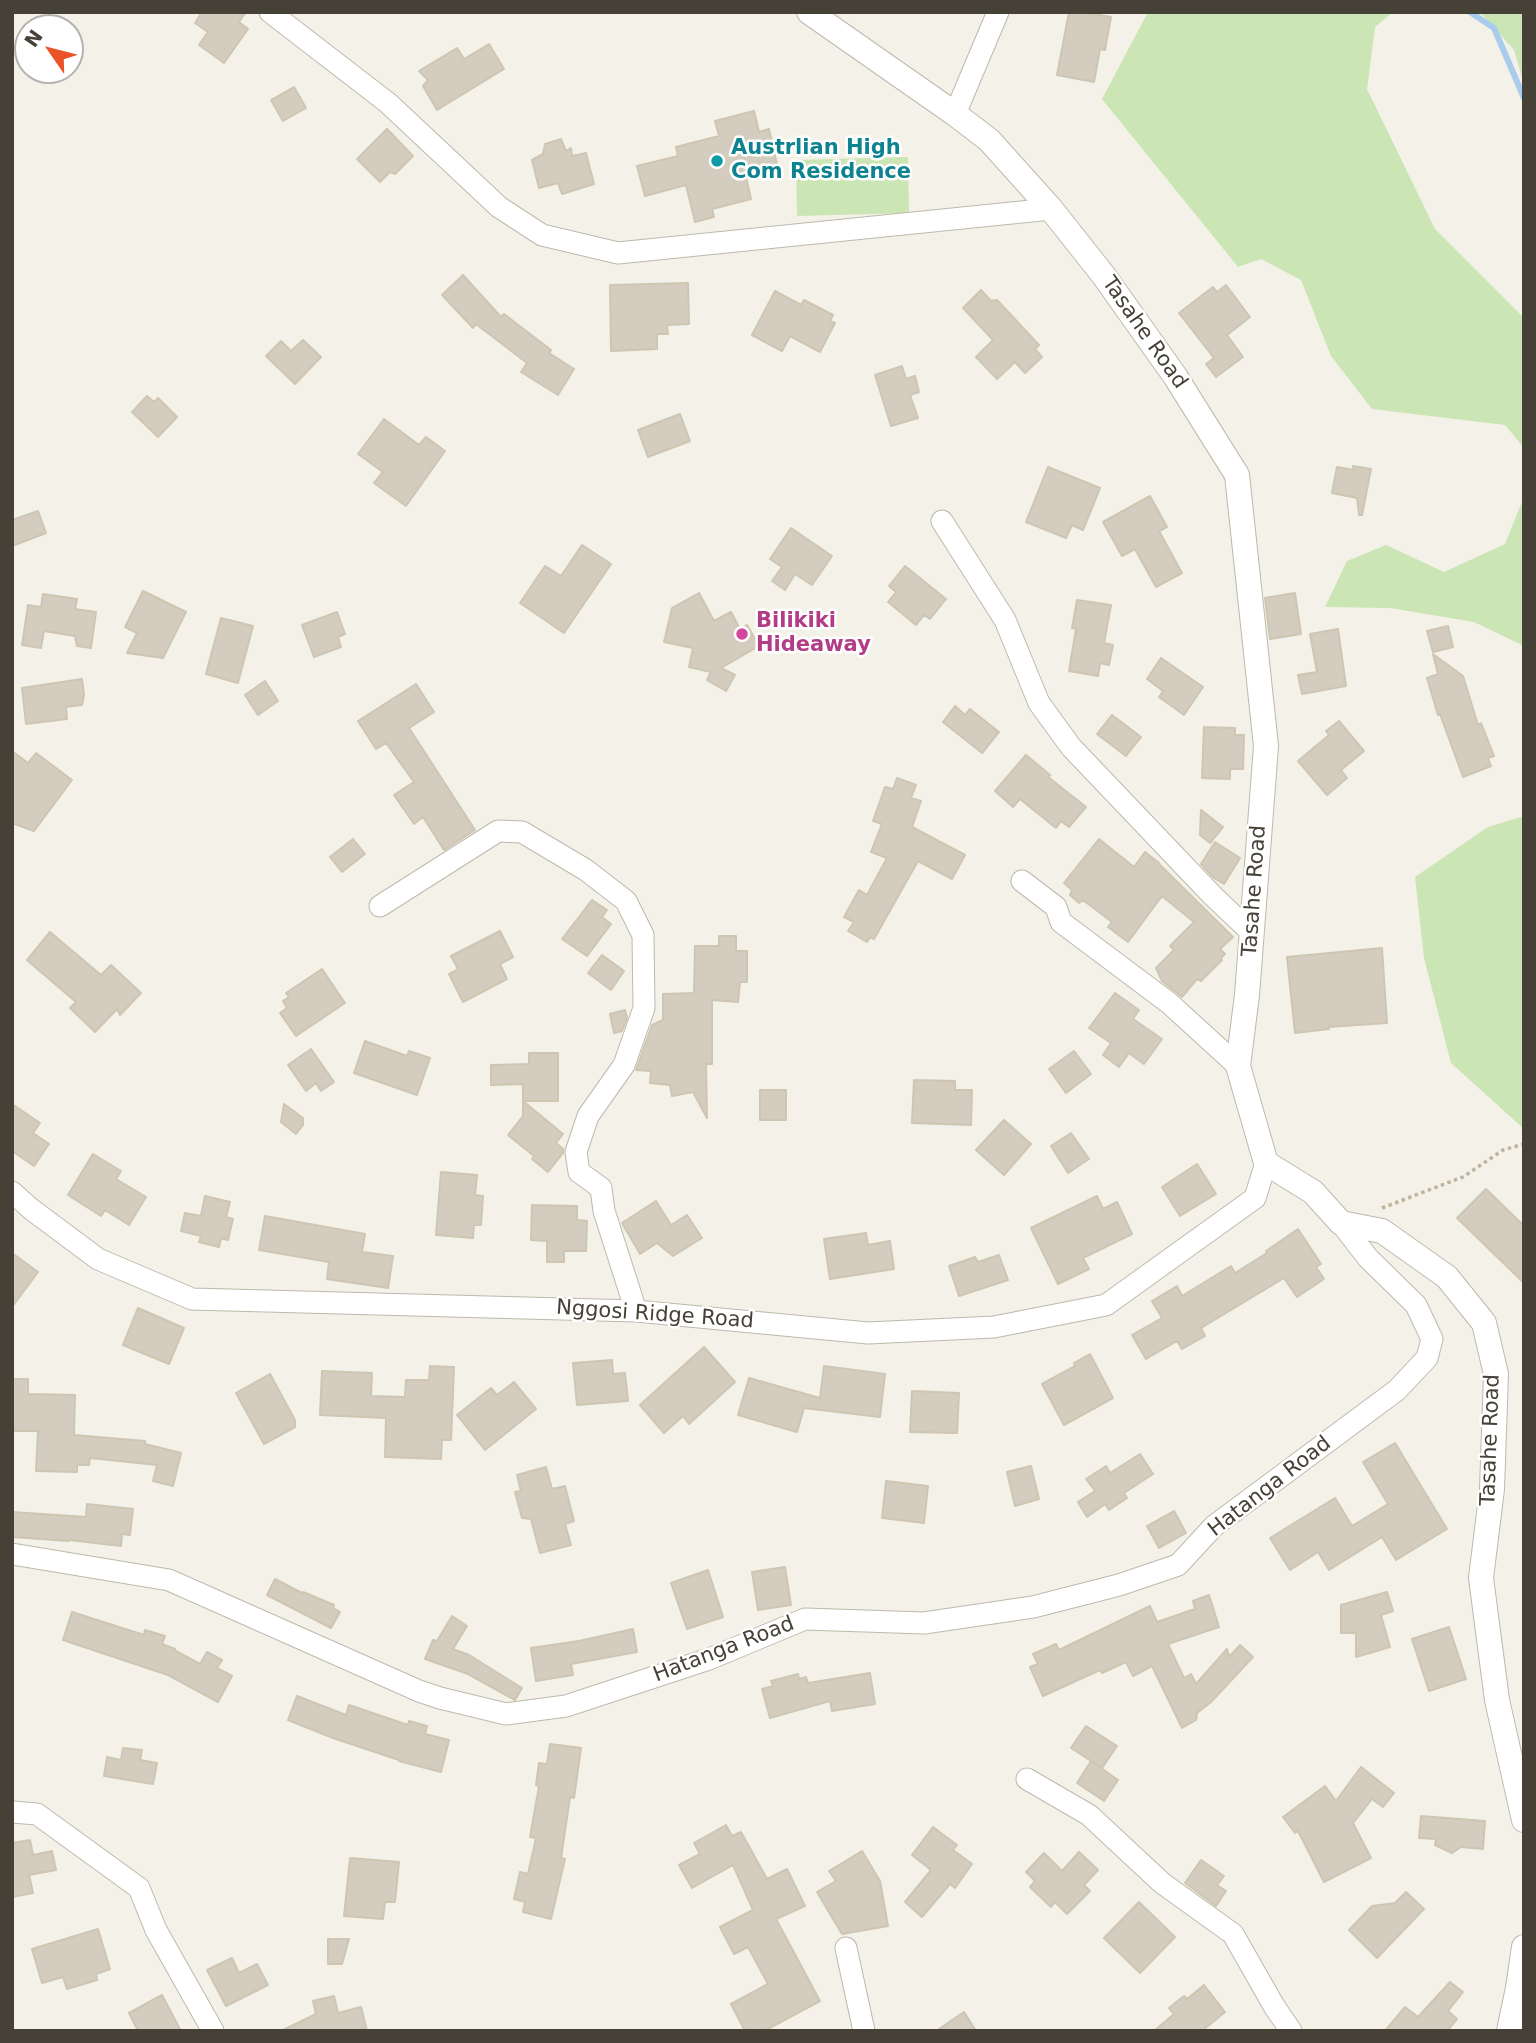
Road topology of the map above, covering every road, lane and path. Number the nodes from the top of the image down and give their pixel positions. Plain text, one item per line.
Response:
1 (270, 12) edge
2 (808, 12) edge
3 (998, 12) edge
4 (956, 114) junction
5 (1051, 209) junction
6 (942, 521) dead end
7 (1023, 881) dead end
8 (380, 906) dead end
9 (1251, 932) junction
10 (1238, 1066) junction
11 (1524, 1144) edge
12 (1266, 1163) junction
13 (12, 1192) edge
14 (1376, 1210) dead end
15 (1341, 1223) junction
16 (636, 1311) junction
17 (12, 1554) edge
18 (1027, 1779) dead end
19 (12, 1812) edge
20 (1524, 1821) edge
21 (1524, 1947) edge
22 (845, 1948) dead end
23 (213, 2031) edge
24 (864, 2031) edge
25 (1291, 2031) edge
26 (1509, 2031) edge

1 - 5 street
2 - 4 street, Tasahe Road
3 - 4 street
4 - 5 street, Tasahe Road
5 - 9 street, Tasahe Road
6 - 9 street
7 - 10 street
8 - 16 street
9 - 10 street, Tasahe Road
10 - 12 street, Tasahe Road
11 - 14 path
12 - 15 street
12 - 16 street, Nggosi Ridge Road
13 - 16 street, Nggosi Ridge Road
15 - 17 street, Hatanga Road
15 - 20 street, Tasahe Road
18 - 25 street
19 - 23 street
21 - 26 street
22 - 24 street

